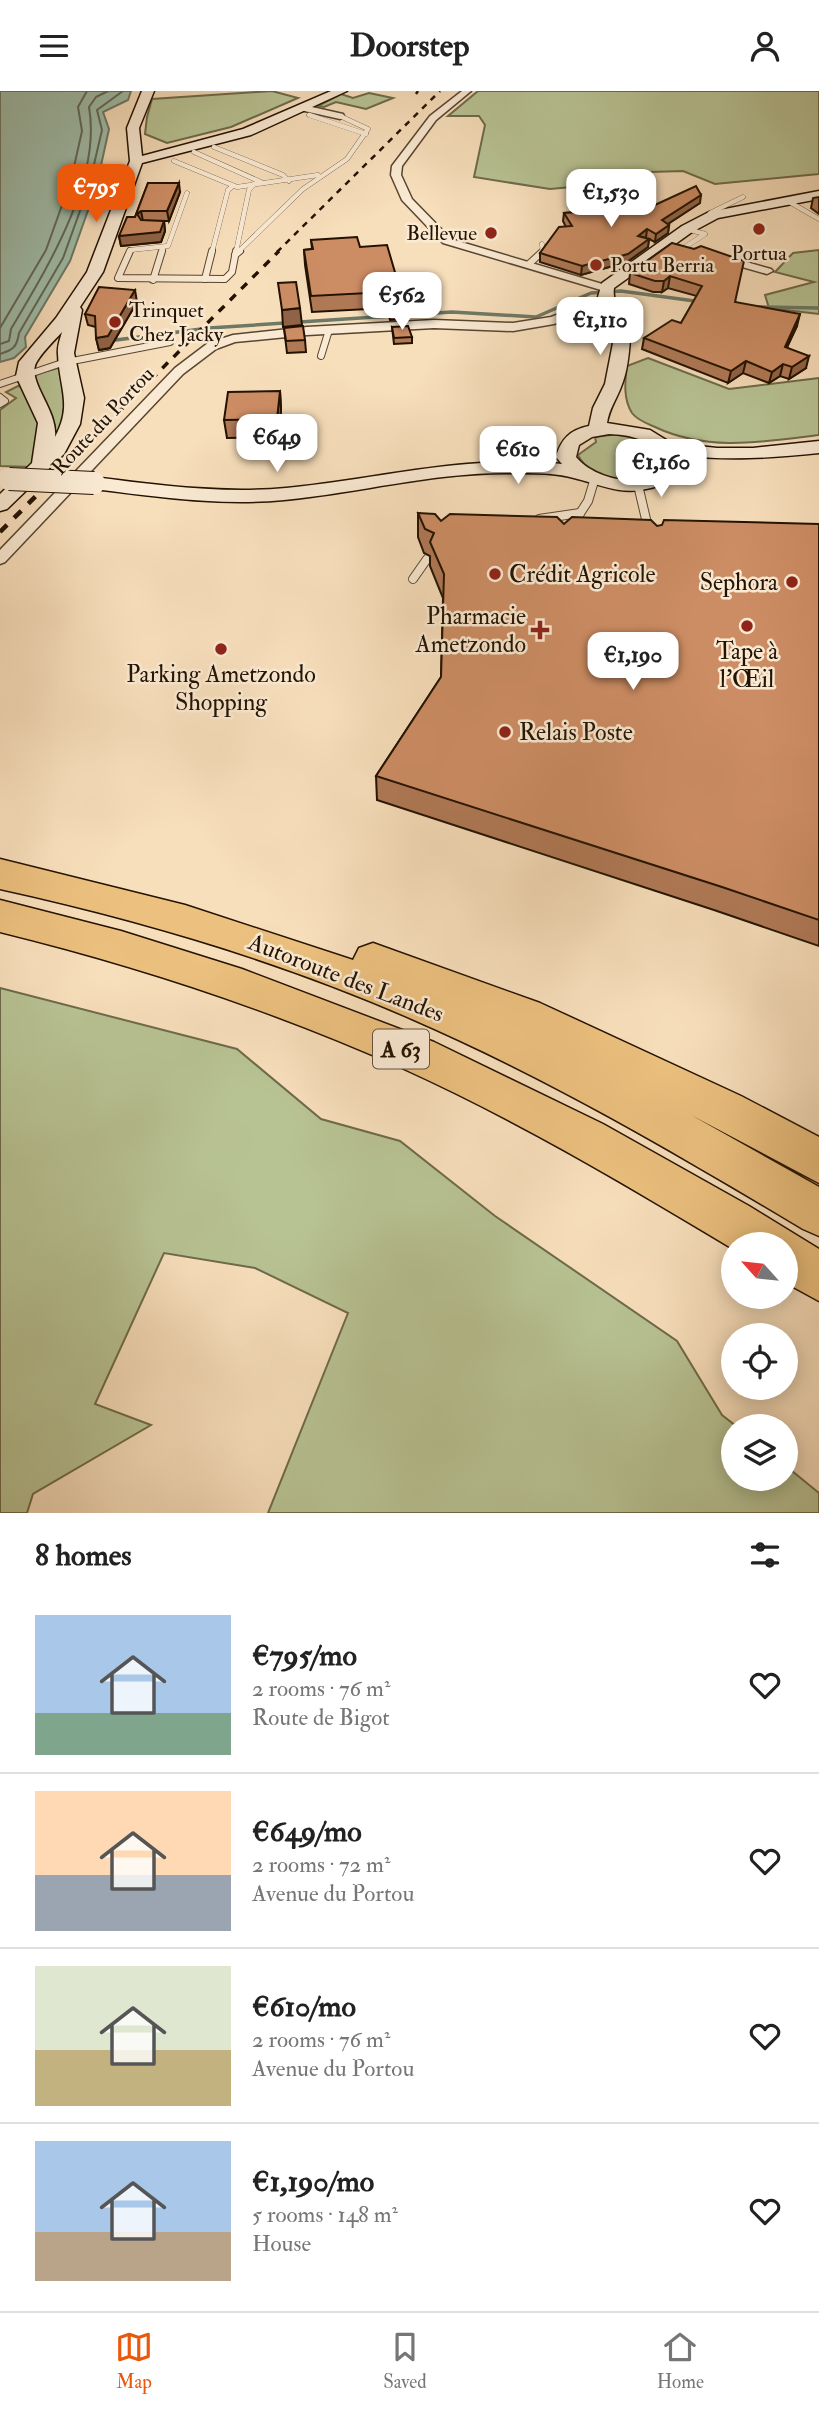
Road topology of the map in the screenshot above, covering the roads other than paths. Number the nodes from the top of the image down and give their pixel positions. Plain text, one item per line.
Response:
1 (148, 91) edge
2 (341, 91) edge
3 (467, 91) edge
4 (306, 112) junction
5 (340, 116) joint
6 (366, 134) junction
7 (214, 147) dead end
8 (179, 148) joint
9 (194, 152) dead end
10 (136, 154) junction
11 (174, 161) dead end
12 (324, 174) junction
13 (289, 181) junction
14 (263, 183) junction
15 (254, 184) junction
16 (233, 186) junction
17 (187, 193) dead end
18 (819, 195) edge
19 (743, 197) dead end
20 (786, 200) junction
21 (700, 206) edge
22 (712, 214) junction
23 (819, 219) edge
24 (165, 226) edge
25 (176, 226) junction
26 (541, 244) dead end
27 (163, 248) junction
28 (690, 248) junction
29 (234, 256) junction
30 (529, 264) junction
31 (767, 271) dead end
32 (205, 279) junction
33 (153, 280) junction
34 (607, 298) junction
35 (75, 303) junction
36 (329, 330) junction
37 (170, 342) dead end
38 (321, 356) dead end
39 (66, 362) junction
40 (25, 372) junction
41 (0, 384) edge
42 (612, 388) junction
43 (0, 397) edge
44 (0, 404) edge
45 (598, 429) junction
46 (633, 431) junction
47 (819, 447) edge
48 (666, 448) junction
49 (566, 449) junction
50 (819, 459) edge
51 (42, 463) junction
52 (460, 469) junction
53 (666, 473) junction
54 (585, 477) junction
55 (4, 479) edge
56 (638, 485) junction
57 (0, 505) edge
58 (580, 513) junction
59 (526, 520) edge
60 (645, 520) junction
61 (574, 522) edge
62 (657, 524) edge
63 (653, 544) edge
64 (0, 559) edge
65 (427, 559) dead end
66 (413, 579) dead end
67 (0, 874) edge
68 (0, 916) edge
69 (240, 938) junction
70 (819, 1161) edge
71 (819, 1213) edge
72 (749, 1232) edge
73 (798, 1263) edge
74 (819, 1277) edge

1 - 10 main road
2 - 4 main road
3 - 30 street
4 - 5 street
4 - 6 lane
4 - 8 main road
5 - 6 lane
6 - 12 lane
7 - 13 lane
8 - 10 main road
9 - 14 lane
10 - 35 main road
11 - 16 lane
12 - 13 lane
12 - 29 lane
13 - 14 lane
14 - 15 lane
15 - 16 lane
15 - 29 lane
16 - 32 lane
17 - 25 lane
18 - 20 main road
19 - 22 lane
20 - 22 main road
20 - 23 lane
21 - 22 lane
22 - 28 main road
24 - 25 lane
25 - 27 lane
26 - 30 lane
27 - 33 lane
27 - 33 lane
28 - 31 street
28 - 34 main road
29 - 32 lane
30 - 34 street
32 - 33 lane
34 - 36 street, Route du Portou
34 - 42 main road
35 - 39 main road
35 - 40 main road
36 - 38 lane
36 - 64 street, Route du Portou
37 - 39 lane
39 - 40 lane
39 - 51 main road
40 - 41 lane
40 - 51 main road
42 - 45 main road
42 - 46 main road
43 - 44 lane
45 - 46 main road
45 - 49 main road
46 - 48 main road
47 - 48 main road
48 - 53 main road
49 - 52 main road
49 - 54 main road
50 - 53 main road
51 - 57 main road
52 - 54 main road
52 - 55 main road, bridge
53 - 56 main road
54 - 56 main road
54 - 58 lane
56 - 60 lane
58 - 59 lane
58 - 61 lane
60 - 62 lane
60 - 63 lane
65 - 66 lane
67 - 69 highway, Autoroute des Landes / A 63
68 - 72 highway, Autoroute des Landes / A 63
69 - 70 highway
69 - 71 highway, Autoroute des Landes / A 63
73 - 74 highway

